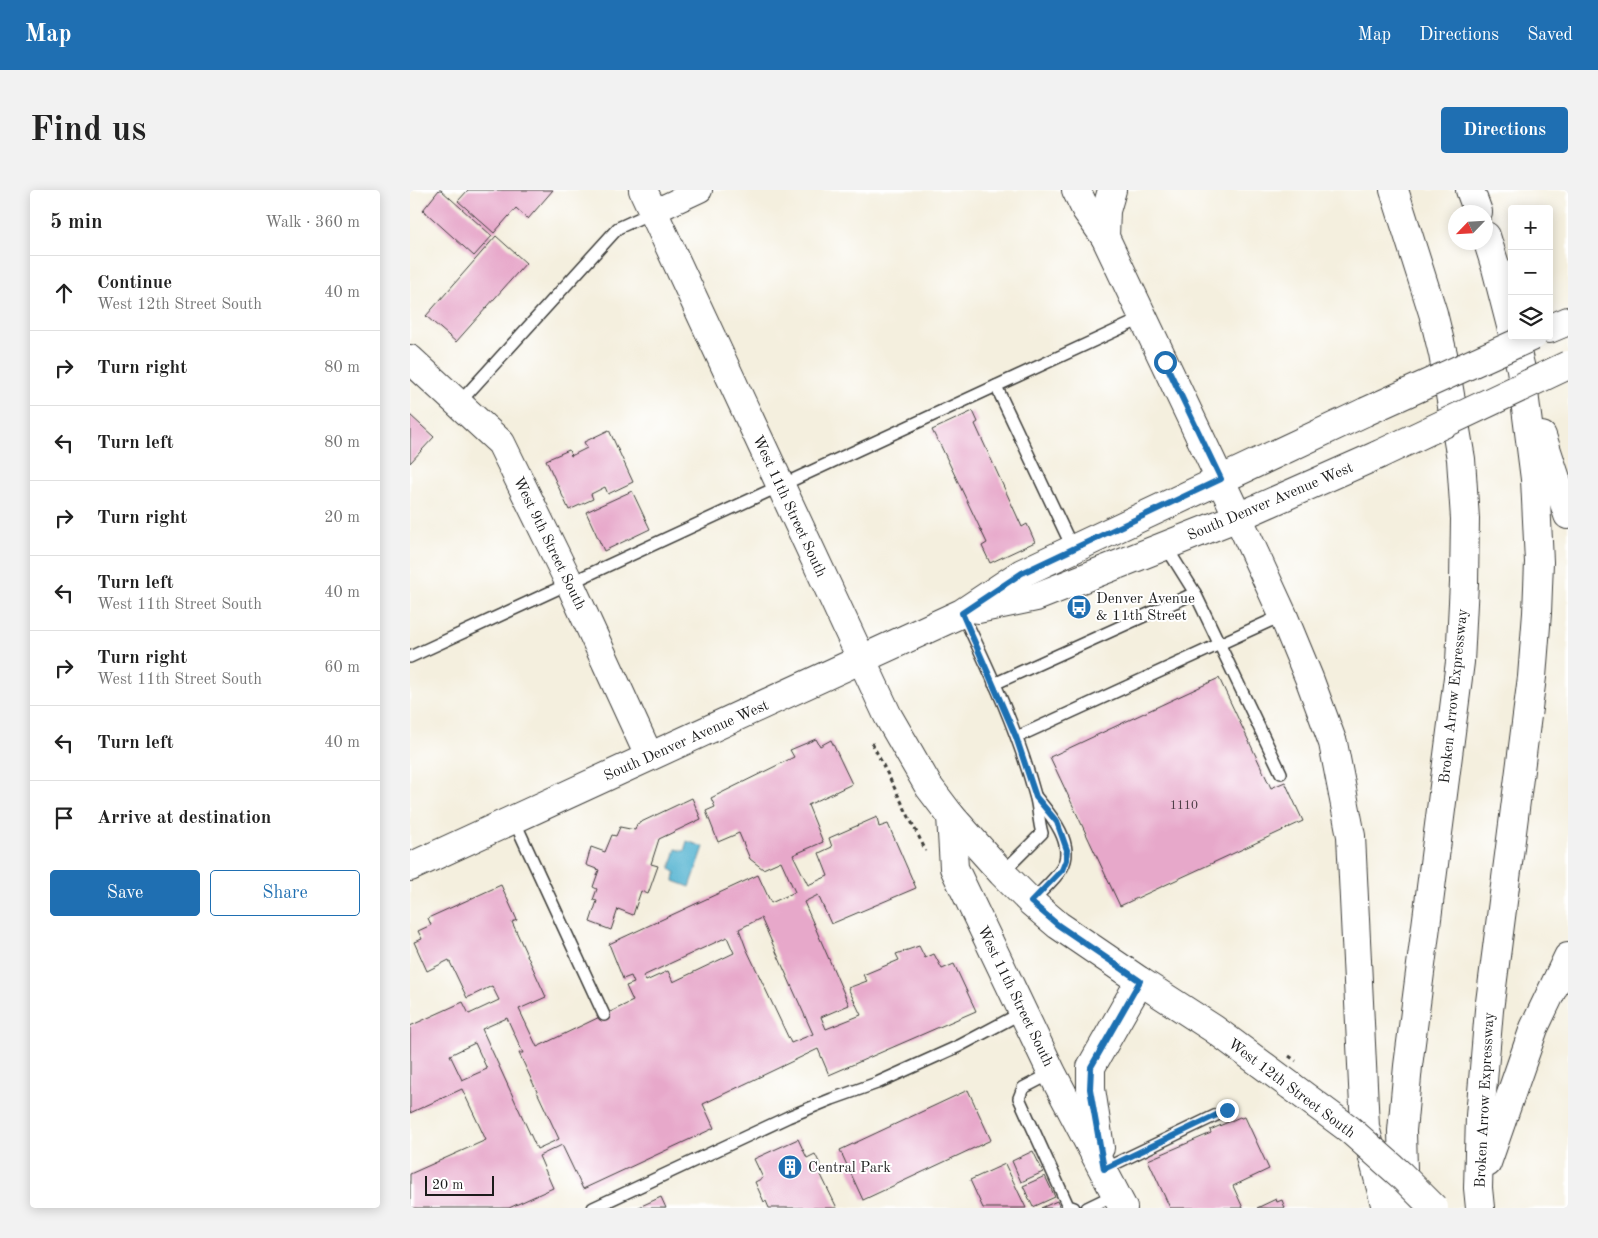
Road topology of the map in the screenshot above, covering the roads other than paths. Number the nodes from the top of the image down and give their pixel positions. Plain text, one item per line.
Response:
1 (700, 190) edge
2 (1076, 190) edge
3 (1112, 190) edge
4 (1394, 190) edge
5 (1470, 190) edge
6 (648, 201) edge
7 (1475, 205) edge
8 (1105, 237) junction
9 (1490, 250) edge
10 (1508, 314) edge
11 (1144, 317) junction
12 (1568, 321) edge
13 (1553, 327) edge
14 (1514, 340) edge
15 (1524, 340) edge
16 (410, 360) edge
17 (1568, 365) edge
18 (1521, 369) junction
19 (996, 386) junction
20 (458, 404) junction
21 (1221, 479) junction
22 (781, 486) junction
23 (1568, 515) edge
24 (1238, 517) junction
25 (1165, 545) junction
26 (1072, 549) junction
27 (570, 584) junction
28 (1195, 592) junction
29 (962, 613) junction
30 (1283, 615) junction
31 (1220, 644) junction
32 (410, 657) edge
33 (861, 659) junction
34 (994, 684) junction
35 (1016, 737) junction
36 (649, 756) junction
37 (1281, 773) dead end
38 (1036, 797) junction
39 (950, 816) junction
40 (513, 818) junction
41 (410, 866) edge
42 (1002, 873) junction
43 (1031, 902) junction
44 (1568, 957) edge
45 (1140, 981) junction
46 (1024, 1012) junction
47 (604, 1015) dead end
48 (1052, 1073) junction
49 (1227, 1110) dead end
50 (1104, 1169) junction
51 (1479, 1198) edge
52 (1119, 1201) edge
53 (592, 1208) edge
54 (1074, 1208) edge
55 (1087, 1208) edge
56 (1386, 1208) edge
57 (1404, 1208) edge
58 (1434, 1208) edge

1 - 6 street
2 - 8 main road
3 - 8 main road
4 - 57 main road, Broken Arrow Expressway
5 - 7 main road
6 - 20 lane
6 - 22 main road, West 11th Street South
8 - 11 main road
9 - 10 main road
11 - 19 lane
11 - 21 main road
12 - 13 main road
14 - 18 main road, Broken Arrow Expressway
15 - 21 main road, South Denver Avenue West, bridge
16 - 20 main road, West 9th Street South
17 - 24 main road, South Denver Avenue West, bridge
18 - 23 main road
18 - 51 main road, Broken Arrow Expressway
19 - 22 lane
19 - 26 lane
20 - 27 main road, West 9th Street South
21 - 24 main road
21 - 26 main road, South Denver Avenue West
22 - 27 lane
22 - 33 main road, West 11th Street South
24 - 25 main road, South Denver Avenue West
24 - 30 main road
25 - 28 lane
25 - 29 main road, South Denver Avenue West
26 - 29 main road, South Denver Avenue West
27 - 32 lane
27 - 36 main road, West 9th Street South
28 - 31 lane
28 - 34 lane
29 - 33 main road, South Denver Avenue West
29 - 34 lane
30 - 31 lane
30 - 56 main road
31 - 35 lane
31 - 37 lane
33 - 36 main road, South Denver Avenue West
33 - 39 main road, West 11th Street South
34 - 35 lane
35 - 38 lane
36 - 40 main road, South Denver Avenue West
38 - 42 lane
38 - 43 lane
39 - 42 main road, West 11th Street South
39 - 46 main road, West 11th Street South
40 - 41 main road, South Denver Avenue West
40 - 47 lane
42 - 43 main road, West 11th Street South
43 - 45 main road, West 11th Street South
44 - 51 main road
45 - 50 main road, West 11th Street South
45 - 58 main road, West 12th Street South, bridge
46 - 48 main road, West 11th Street South
46 - 53 lane
48 - 50 main road, West 11th Street South
48 - 54 lane
49 - 50 lane
50 - 52 main road, West 11th Street South
52 - 55 lane

